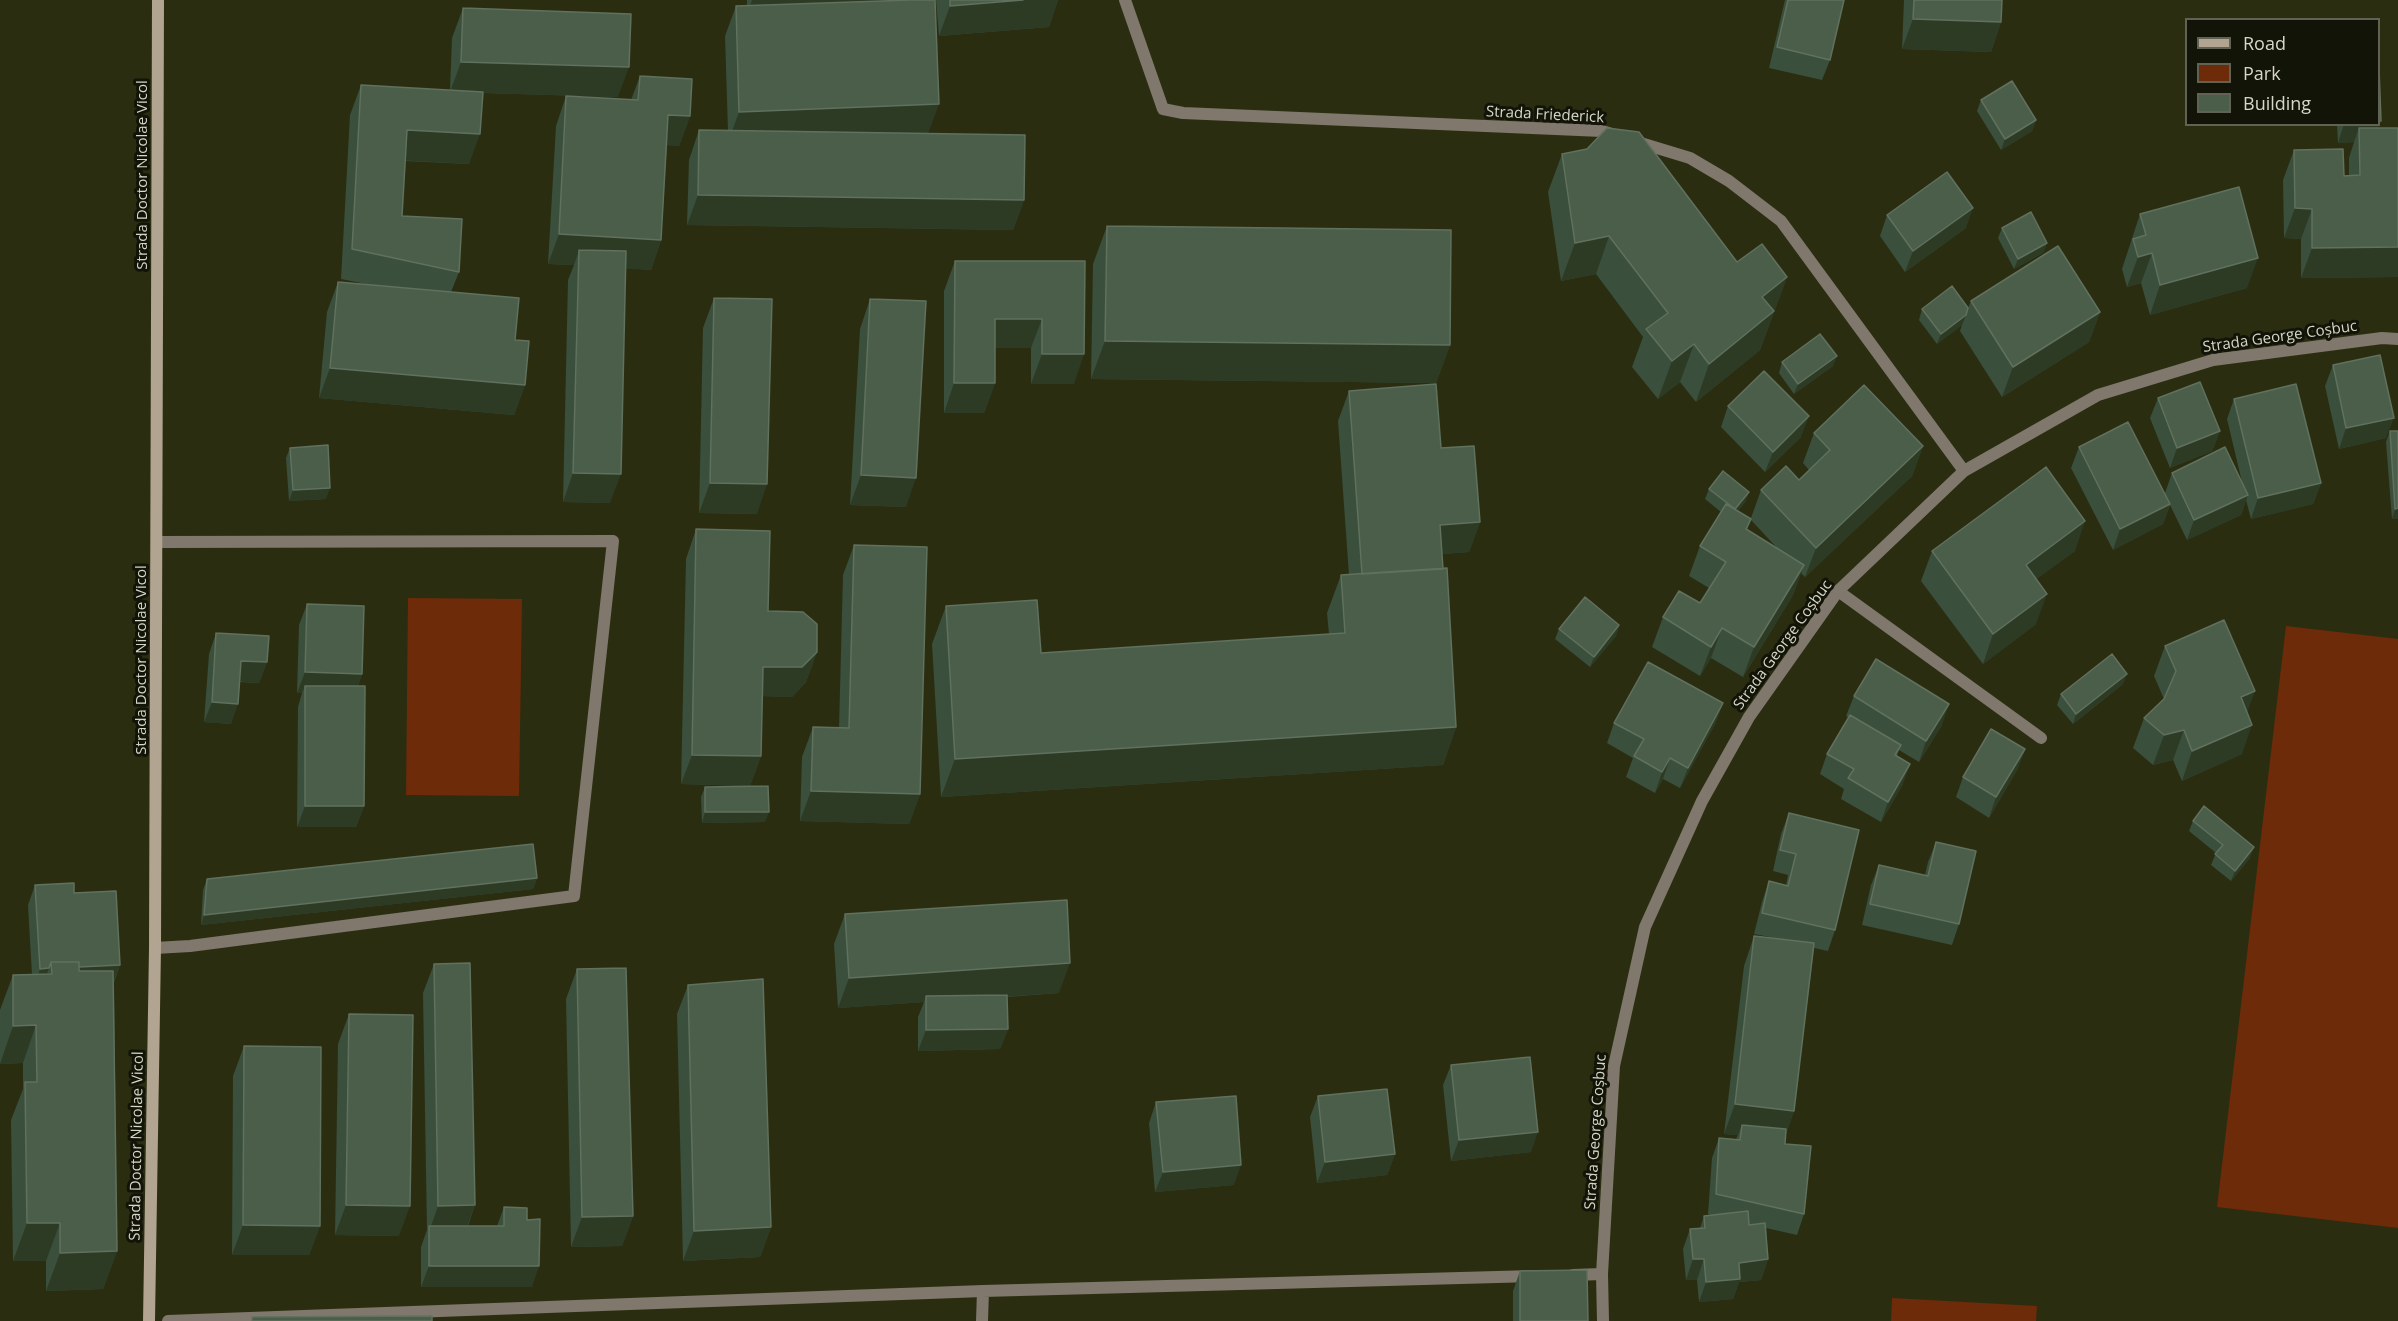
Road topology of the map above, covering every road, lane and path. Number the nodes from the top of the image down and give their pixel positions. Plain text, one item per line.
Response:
1 (158, 0) edge
2 (1125, 0) edge
3 (2398, 339) edge
4 (1964, 471) junction
5 (158, 542) junction
6 (1838, 591) junction
7 (2041, 738) dead end
8 (155, 948) junction
9 (1602, 1274) junction
10 (1566, 1275) edge
11 (1542, 1276) edge
12 (983, 1291) junction
13 (149, 1321) edge
14 (168, 1321) edge
15 (982, 1321) edge
16 (1603, 1321) edge

1 - 5 street, Strada Doctor Nicolae Vicol
2 - 4 street, Strada Friederick
3 - 4 street, Strada George Coșbuc
4 - 6 street, Strada George Coșbuc
5 - 8 street, Strada Doctor Nicolae Vicol
5 - 8 street
6 - 7 street
6 - 9 street, Strada George Coșbuc
8 - 13 street, Strada Doctor Nicolae Vicol
9 - 10 street
9 - 16 street, Strada George Coșbuc
11 - 12 street
12 - 14 street
12 - 15 street

